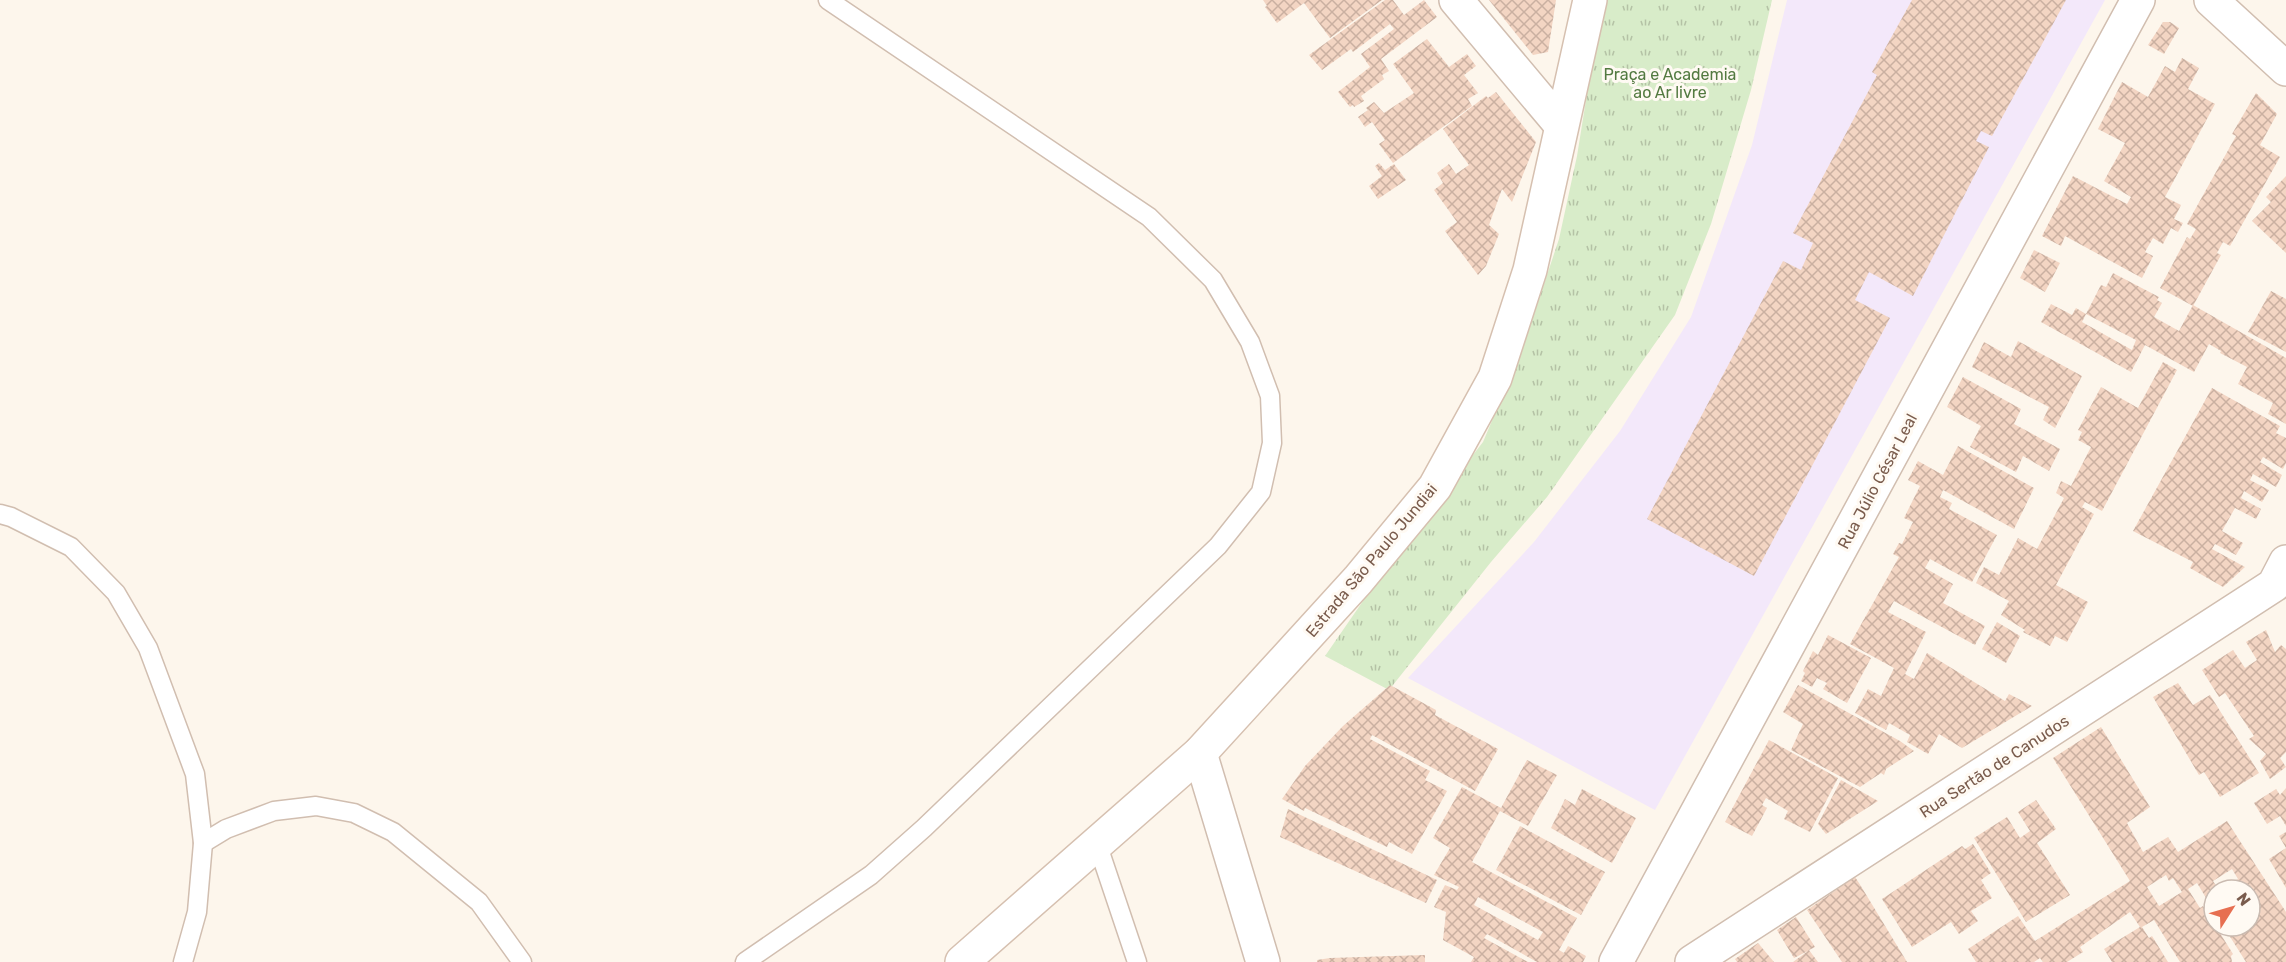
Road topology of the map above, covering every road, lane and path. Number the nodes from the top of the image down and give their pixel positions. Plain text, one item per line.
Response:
1 (828, 0) edge
2 (1456, 0) edge
3 (1590, 0) edge
4 (2138, 0) edge
5 (2211, 0) edge
6 (2286, 69) edge
7 (1561, 125) junction
8 (0, 514) edge
9 (2282, 581) edge
10 (1200, 753) junction
11 (203, 843) junction
12 (1097, 843) junction
13 (183, 962) edge
14 (522, 962) edge
15 (745, 962) edge
16 (962, 962) edge
17 (1137, 962) edge
18 (1263, 962) edge
19 (1616, 962) edge
20 (1692, 962) edge

1 - 15 lane
2 - 7 street
3 - 7 street, Estrada São Paulo Jundiai
4 - 19 street, Rua Júlio César Leal
5 - 6 street
7 - 10 street, Estrada São Paulo Jundiai
8 - 11 lane
9 - 20 street, Rua Sertão de Canudos
10 - 12 street, Estrada São Paulo Jundiai
10 - 18 street
11 - 13 lane
11 - 14 lane
12 - 16 street, Estrada São Paulo Jundiai
12 - 17 lane

